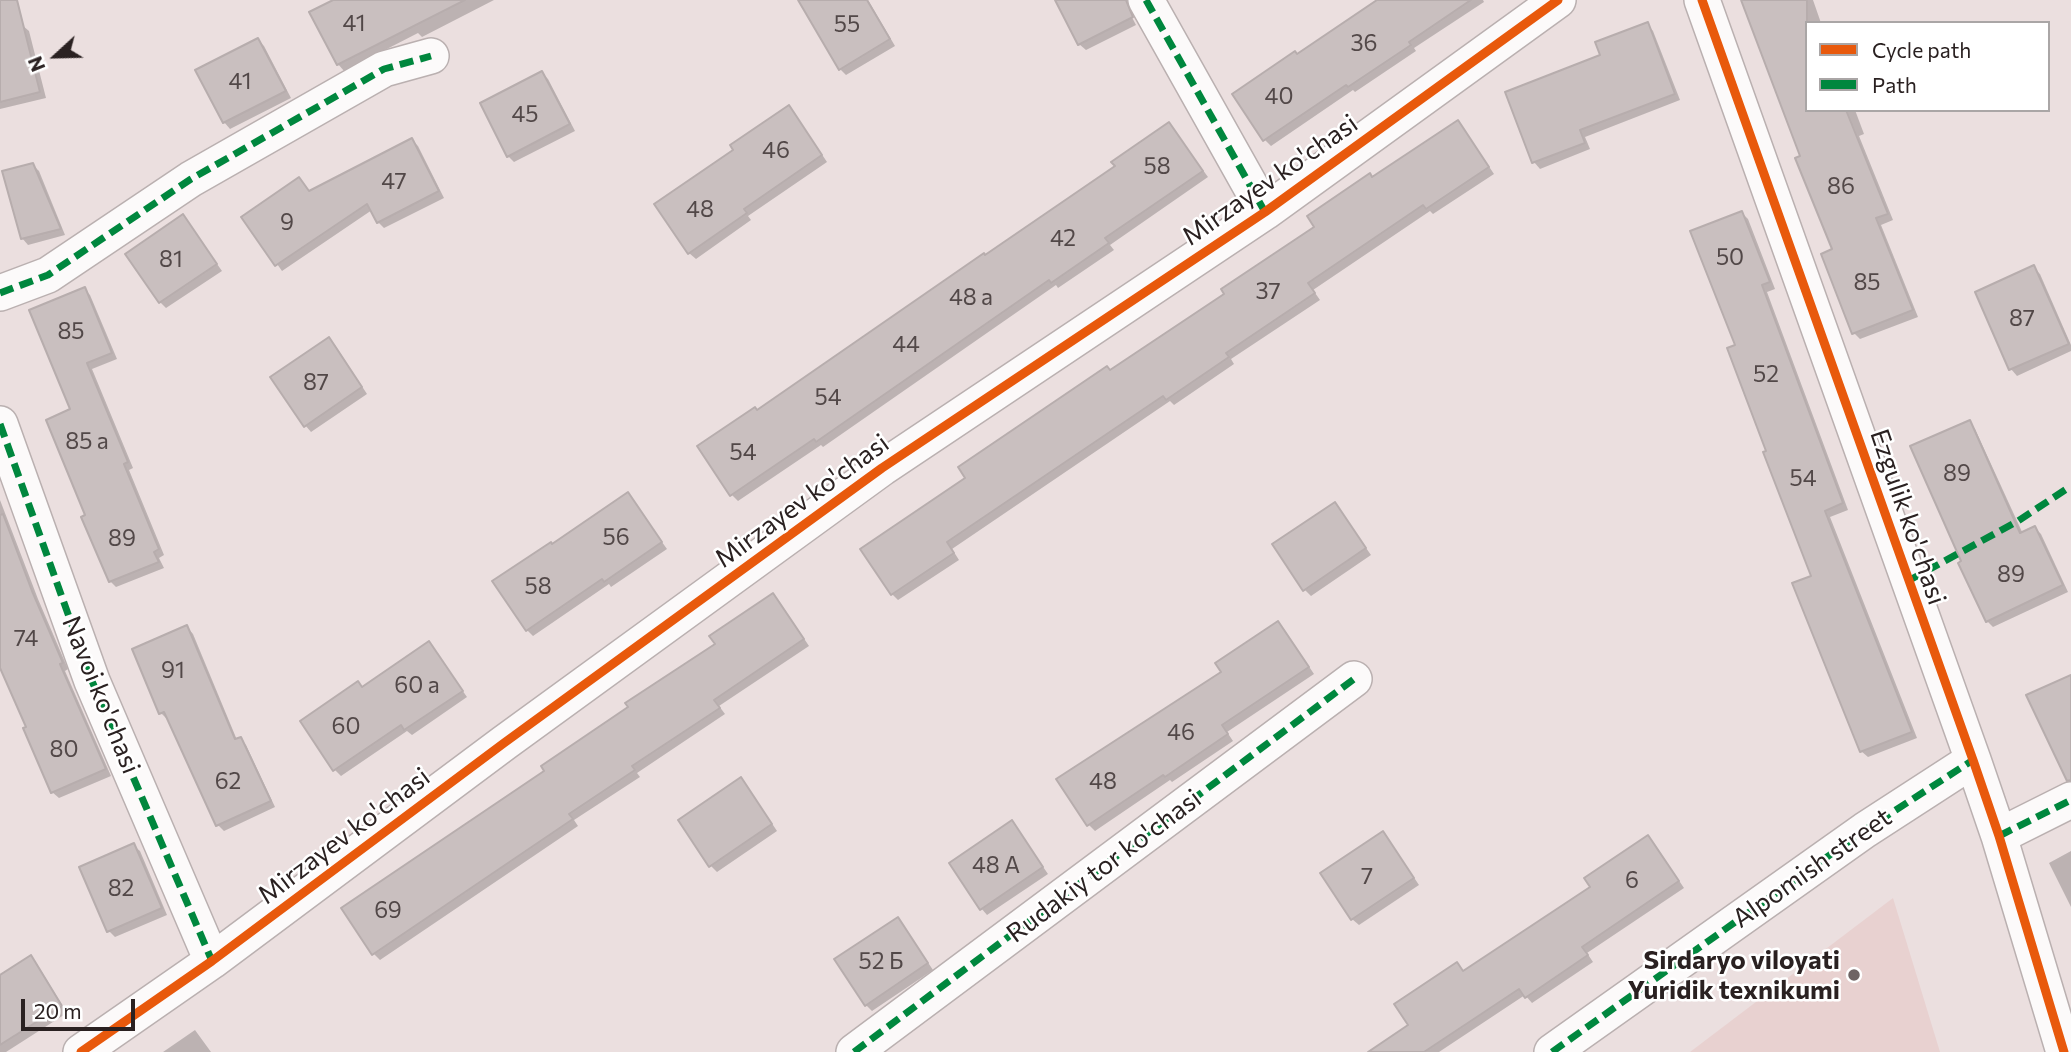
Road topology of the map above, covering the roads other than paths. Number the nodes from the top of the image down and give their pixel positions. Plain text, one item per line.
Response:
1 (1146, 0) edge
2 (1558, 0) edge
3 (1702, 0) edge
4 (431, 56) dead end
5 (1265, 212) junction
6 (0, 293) edge
7 (0, 424) edge
8 (1354, 679) dead end
9 (1973, 760) junction
10 (2071, 800) edge
11 (1999, 836) junction
12 (212, 961) junction
13 (81, 1052) edge
14 (854, 1052) edge
15 (1552, 1052) edge
16 (2064, 1052) edge

1 - 5 street
2 - 5 street, Mirzayev ko'chasi
3 - 9 street, Ezgulik ko'chasi
4 - 6 street
5 - 12 street, Mirzayev ko'chasi
7 - 12 street, Navoi ko'chasi
8 - 14 street, Rudakiy tor ko'chasi
9 - 11 street, Ezgulik ko'chasi
9 - 15 street, Alpomish street
10 - 11 street
11 - 16 street, Ezgulik ko'chasi
12 - 13 street, Mirzayev ko'chasi

